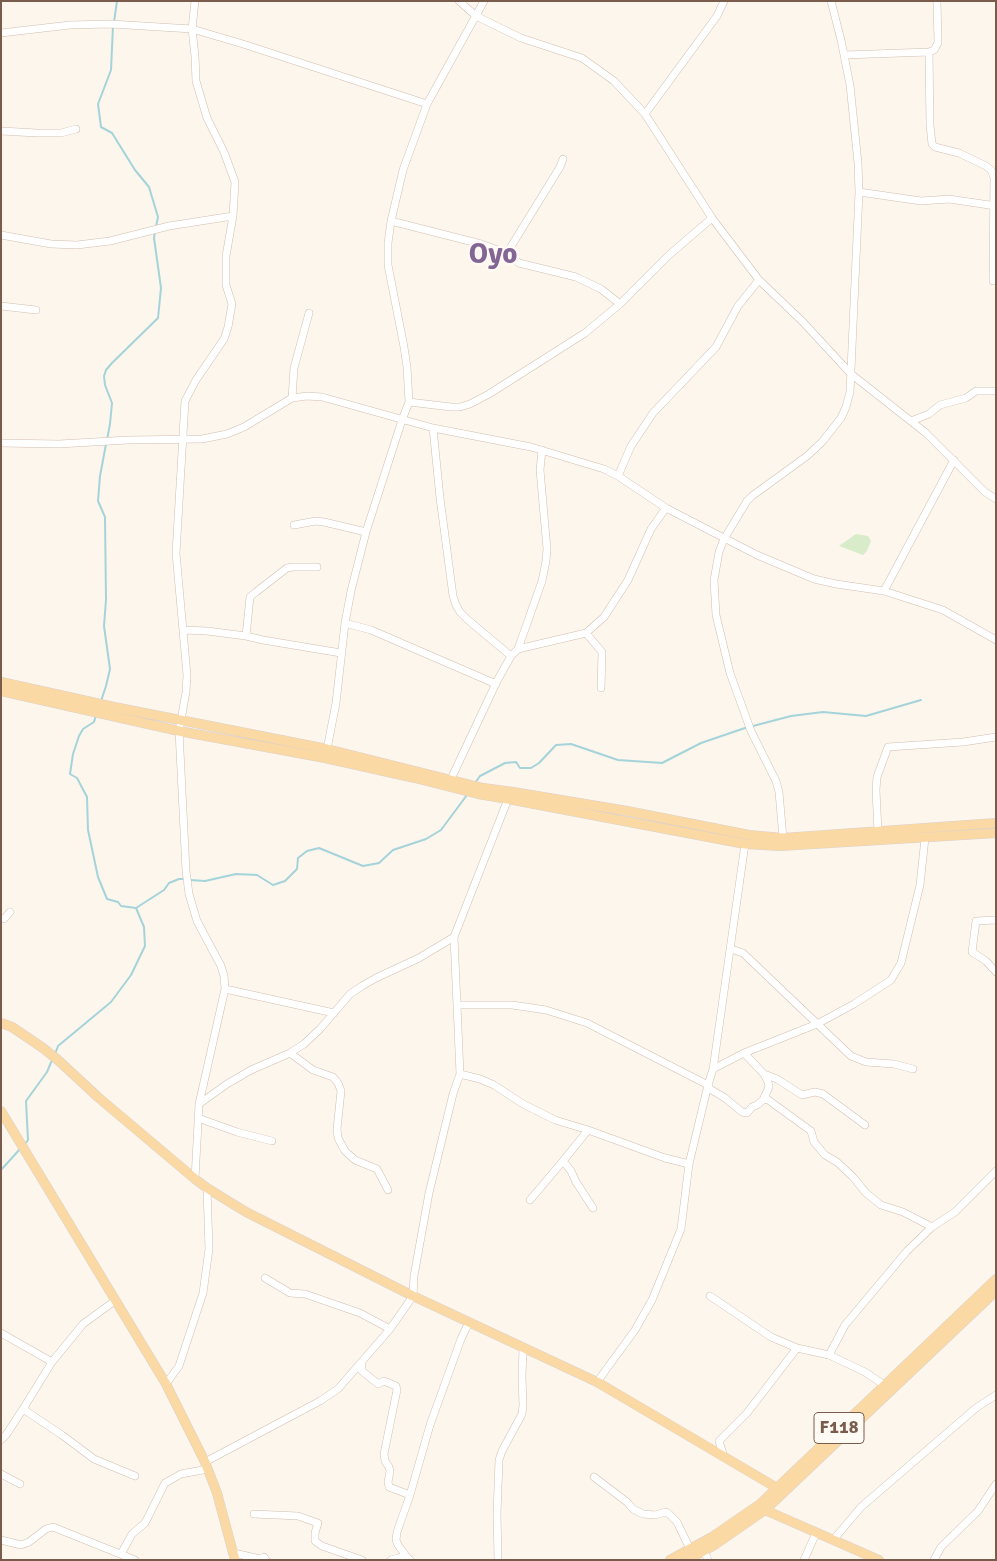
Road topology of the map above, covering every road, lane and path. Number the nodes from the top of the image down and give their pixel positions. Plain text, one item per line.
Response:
1 (194, 1) edge
2 (459, 1) edge
3 (484, 1) edge
4 (724, 1) edge
5 (831, 1) edge
6 (937, 1) edge
7 (476, 16) junction
8 (192, 29) junction
9 (1, 33) edge
10 (929, 52) junction
11 (844, 55) junction
12 (427, 104) junction
13 (645, 114) junction
14 (76, 129) dead end
15 (1, 131) edge
16 (563, 159) dead end
17 (859, 192) junction
18 (995, 206) edge
19 (233, 216) junction
20 (712, 218) junction
21 (391, 221) junction
22 (1, 235) edge
23 (507, 252) junction
24 (760, 280) junction
25 (993, 281) dead end
26 (620, 304) junction
27 (1, 306) edge
28 (36, 310) dead end
29 (309, 313) dead end
30 (851, 374) junction
31 (996, 391) edge
32 (292, 398) junction
33 (408, 402) junction
34 (402, 420) junction
35 (911, 421) junction
36 (433, 428) junction
37 (183, 440) junction
38 (1, 443) edge
39 (542, 450) junction
40 (954, 460) junction
41 (618, 476) junction
42 (996, 499) edge
43 (666, 508) junction
44 (294, 525) dead end
45 (366, 532) junction
46 (724, 539) junction
47 (317, 567) dead end
48 (884, 592) junction
49 (345, 623) junction
50 (183, 630) junction
51 (586, 634) junction
52 (246, 636) junction
53 (996, 640) edge
54 (518, 649) junction
55 (341, 653) junction
56 (511, 656) junction
57 (1, 682) edge
58 (496, 684) junction
59 (601, 688) dead end
60 (1, 691) edge
61 (78, 704) junction
62 (114, 712) junction
63 (181, 719) junction
64 (179, 731) junction
65 (996, 737) edge
66 (327, 749) junction
67 (416, 775) junction
68 (451, 779) junction
69 (461, 785) junction
70 (480, 791) junction
71 (508, 799) junction
72 (626, 816) junction
73 (996, 823) edge
74 (985, 829) junction
75 (878, 832) junction
76 (996, 833) edge
77 (782, 838) junction
78 (925, 838) junction
79 (745, 844) junction
80 (10, 912) dead end
81 (1, 918) edge
82 (996, 920) edge
83 (454, 937) junction
84 (731, 949) junction
85 (996, 972) edge
86 (225, 989) junction
87 (457, 1005) junction
88 (334, 1013) junction
89 (1, 1023) edge
90 (817, 1024) junction
91 (290, 1053) junction
92 (744, 1054) junction
93 (713, 1069) junction
94 (913, 1069) dead end
95 (460, 1074) junction
96 (764, 1074) junction
97 (708, 1086) junction
98 (763, 1100) junction
99 (199, 1104) junction
100 (1, 1111) edge
101 (198, 1118) junction
102 (866, 1124) dead end
103 (588, 1130) junction
104 (272, 1142) dead end
105 (563, 1161) junction
106 (689, 1164) junction
107 (996, 1171) edge
108 (195, 1179) junction
109 (207, 1188) junction
110 (388, 1190) dead end
111 (530, 1200) dead end
112 (593, 1208) dead end
113 (932, 1227) junction
114 (264, 1278) dead end
115 (996, 1280) edge
116 (996, 1290) edge
117 (413, 1296) junction
118 (710, 1296) dead end
119 (116, 1300) junction
120 (469, 1322) junction
121 (390, 1329) junction
122 (1, 1332) edge
123 (523, 1348) junction
124 (797, 1348) junction
125 (829, 1355) junction
126 (52, 1362) junction
127 (362, 1362) junction
128 (597, 1382) junction
129 (166, 1384) junction
130 (884, 1386) junction
131 (996, 1395) edge
132 (23, 1409) junction
133 (1, 1440) edge
134 (724, 1456) junction
135 (207, 1466) junction
136 (1, 1474) edge
137 (135, 1476) dead end
138 (594, 1477) dead end
139 (20, 1484) dead end
140 (996, 1484) edge
141 (777, 1488) junction
142 (410, 1495) junction
143 (765, 1510) junction
144 (254, 1514) dead end
145 (816, 1533) junction
146 (834, 1539) junction
147 (1, 1540) edge
148 (690, 1549) junction
149 (704, 1551) junction
150 (121, 1554) junction
151 (234, 1556) edge
152 (408, 1558) edge
153 (135, 1560) edge
154 (266, 1560) edge
155 (362, 1560) edge
156 (391, 1560) edge
157 (498, 1560) edge
158 (670, 1560) edge
159 (687, 1560) edge
160 (708, 1560) edge
161 (804, 1560) edge
162 (879, 1560) edge
163 (934, 1560) edge

1 - 8 street
2 - 7 street
3 - 7 street
4 - 13 street
5 - 11 street
6 - 10 street
7 - 12 street
7 - 13 street
8 - 9 street
8 - 12 street
8 - 19 street
10 - 11 street
10 - 18 street
11 - 17 street
12 - 21 street
13 - 20 street
14 - 15 street
16 - 23 street
17 - 18 street
17 - 30 street
18 - 25 street
19 - 22 street
19 - 37 street
20 - 24 street
20 - 26 street
21 - 23 street
21 - 33 street
23 - 26 street
24 - 30 street
24 - 41 street
26 - 33 street
27 - 28 street
29 - 32 street
30 - 35 street
30 - 46 street
31 - 35 street
32 - 34 street
32 - 37 street
33 - 34 street
34 - 36 street
34 - 45 street
35 - 40 street
36 - 39 street
36 - 56 street
37 - 38 street
37 - 50 street
39 - 41 street
39 - 54 street
40 - 42 street
40 - 48 street
41 - 43 street
43 - 46 street
43 - 51 street
44 - 45 street
45 - 49 street
46 - 48 street
46 - 77 street
47 - 52 street
48 - 53 street
49 - 55 street
49 - 58 street
50 - 52 street
50 - 63 street
51 - 54 street
51 - 59 street
52 - 55 street
54 - 56 street
55 - 66 street
56 - 58 street
57 - 61 main road
58 - 68 street
60 - 61 main road
61 - 62 main road
62 - 63 main road
62 - 64 main road
63 - 64 street
63 - 66 main road
64 - 67 main road
64 - 86 street
65 - 75 street
66 - 67 main road
67 - 68 main road
67 - 69 main road
68 - 69 main road
69 - 70 main road
70 - 71 main road
70 - 72 main road
71 - 72 main road
71 - 83 street
72 - 77 main road
72 - 79 main road
73 - 74 main road
74 - 75 main road
74 - 76 main road
74 - 78 main road
75 - 77 main road
78 - 79 main road
78 - 90 street
79 - 84 street
80 - 81 street
82 - 85 street
83 - 87 street
83 - 88 street
84 - 90 street
84 - 93 street
86 - 88 street
86 - 99 street
87 - 95 street
87 - 97 street
88 - 91 street
89 - 108 main road
90 - 92 street
90 - 94 street
91 - 99 street
91 - 110 street
92 - 93 street
92 - 96 street
93 - 97 street
95 - 103 street
95 - 117 street
96 - 98 street
96 - 102 street
97 - 98 street
97 - 106 street
98 - 113 street
99 - 101 street
100 - 119 main road
101 - 104 street
101 - 108 street
103 - 105 street
103 - 106 street
105 - 111 street
105 - 112 street
106 - 128 street
107 - 113 street
108 - 109 main road
109 - 117 main road
109 - 129 street
113 - 125 street
114 - 121 street
115 - 130 main road, F118
116 - 143 main road, F118
117 - 120 main road
117 - 121 street
118 - 124 street
119 - 126 street
119 - 129 main road
120 - 123 main road
120 - 142 street
121 - 127 street
122 - 126 street
123 - 128 main road
123 - 157 street
124 - 125 street
124 - 134 street
125 - 130 street
126 - 132 street
127 - 135 street
127 - 142 street
128 - 134 main road
129 - 135 main road
130 - 141 main road, F118
131 - 146 street
132 - 133 street
132 - 137 street
134 - 141 main road
135 - 150 street
135 - 151 main road
136 - 139 street
138 - 148 street
140 - 163 street
141 - 148 main road, F118
142 - 152 street
143 - 145 main road
143 - 149 main road, F118
144 - 155 street
145 - 146 main road
145 - 161 street
146 - 162 main road
147 - 150 street
148 - 158 main road, F118
149 - 159 main road, F118
149 - 160 street
150 - 153 street
151 - 154 street
152 - 156 street

